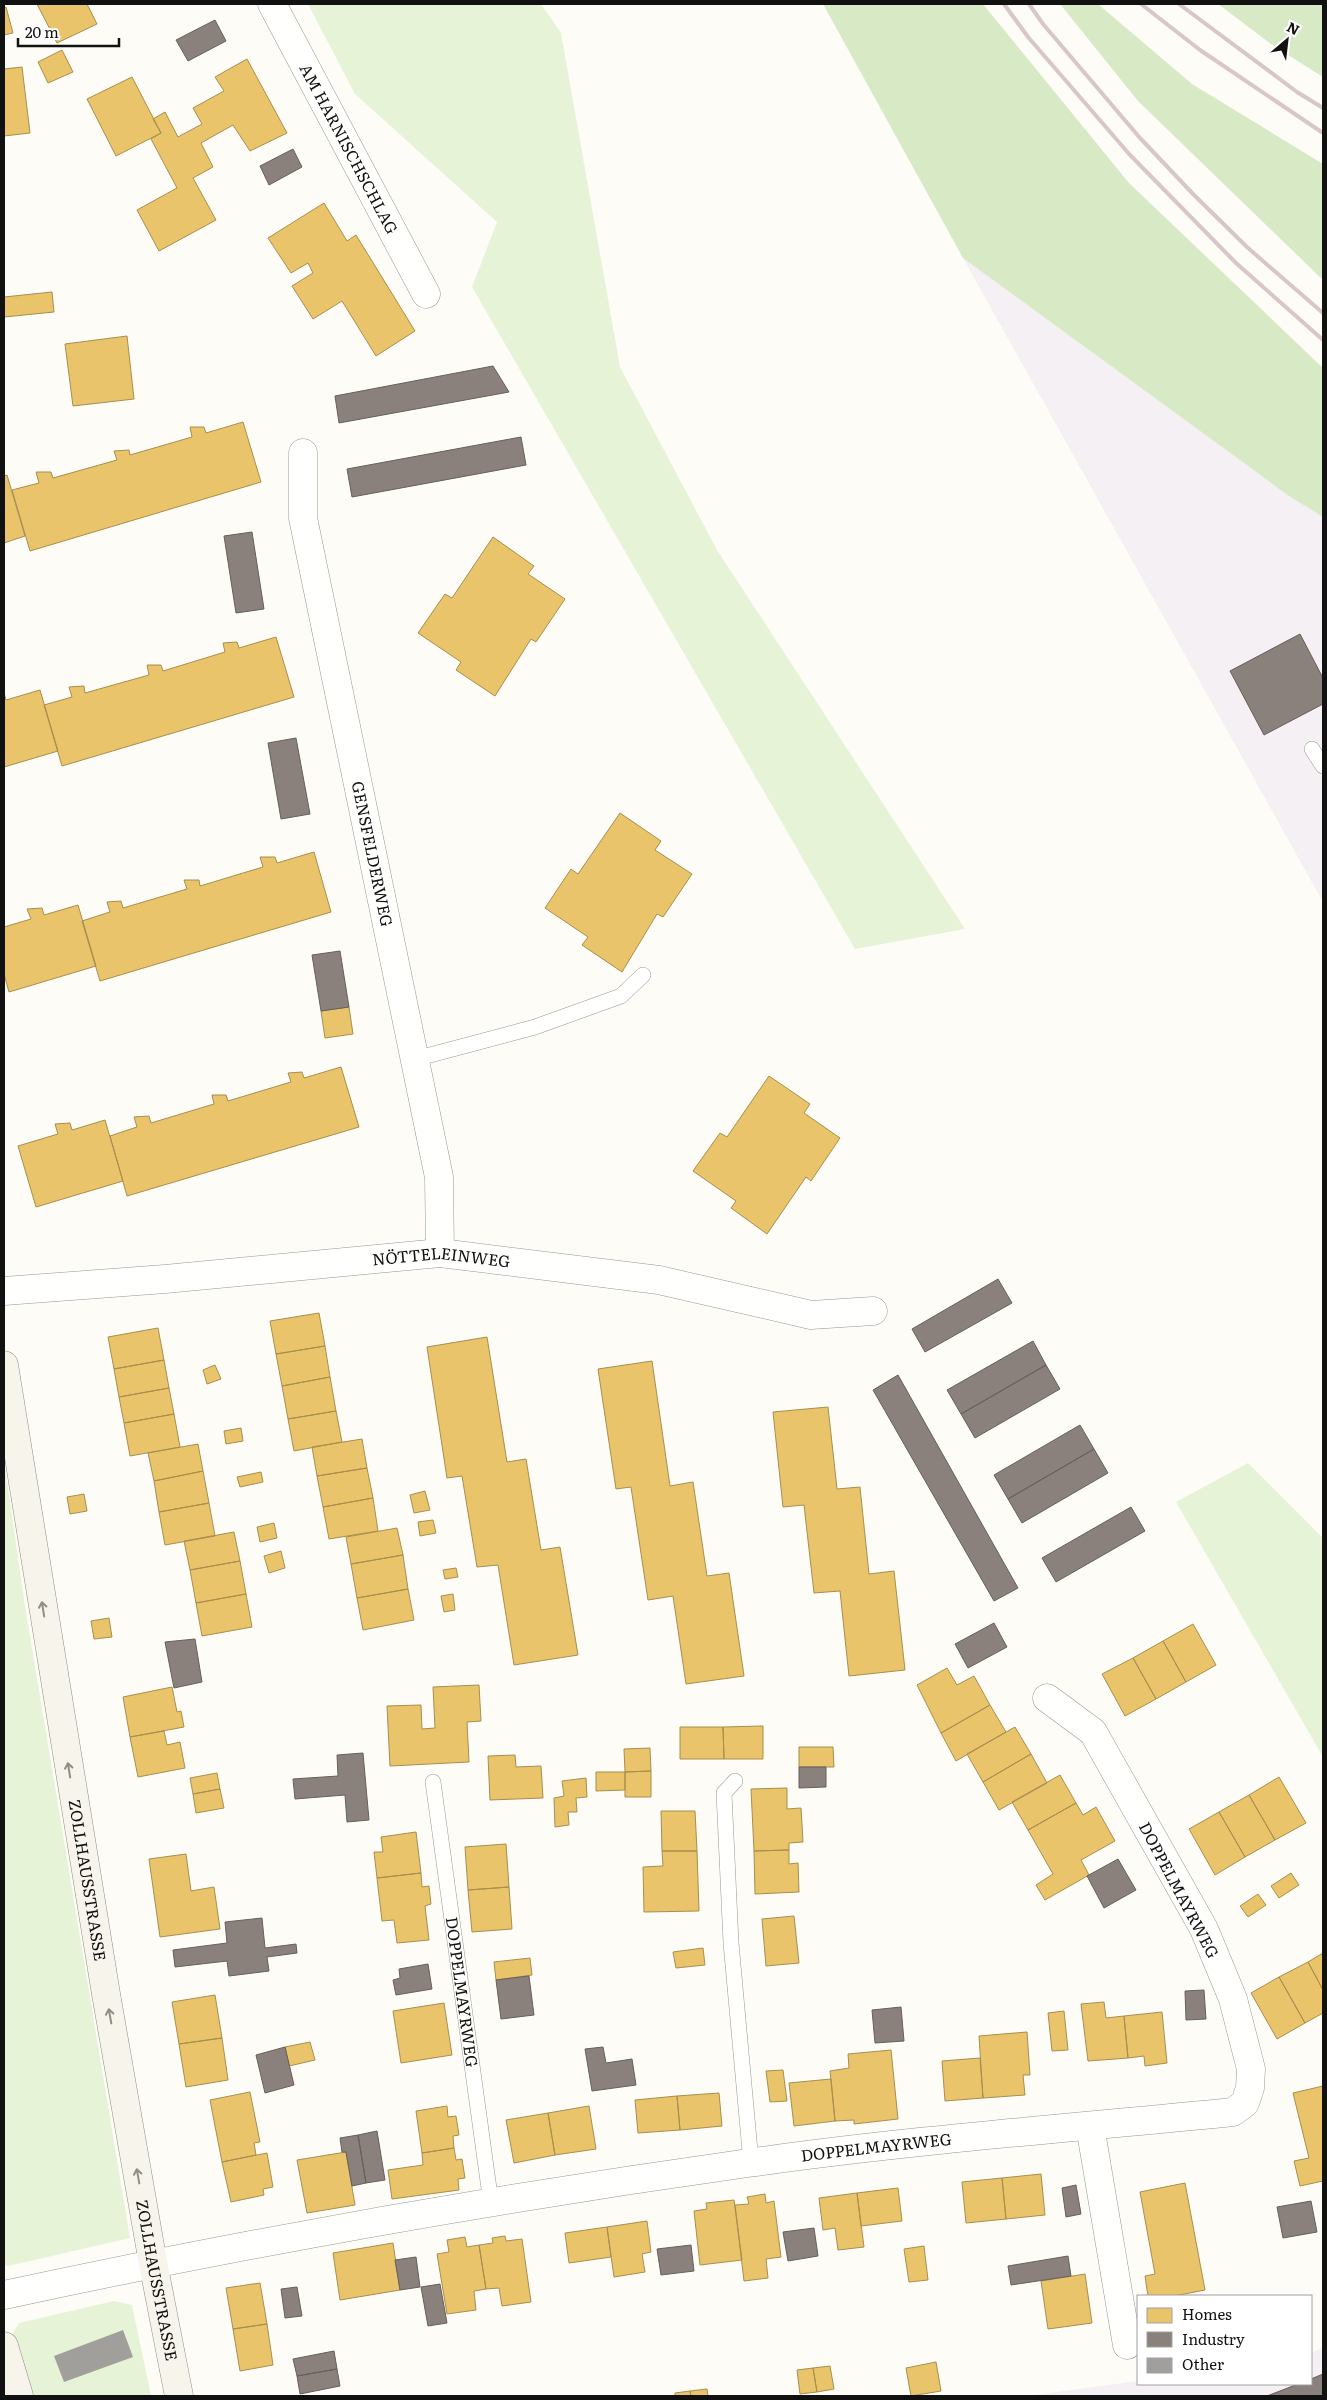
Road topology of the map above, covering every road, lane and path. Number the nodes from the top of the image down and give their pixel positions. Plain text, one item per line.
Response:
1 (272, 4) edge
2 (426, 294) dead end
3 (303, 453) dead end
4 (1312, 749) dead end
5 (1323, 766) edge
6 (642, 974) dead end
7 (414, 1059) junction
8 (440, 1253) junction
9 (4, 1291) edge
10 (873, 1311) dead end
11 (4, 1365) edge
12 (1047, 1698) dead end
13 (735, 1781) dead end
14 (433, 1782) dead end
15 (1090, 2126) junction
16 (751, 2162) junction
17 (491, 2202) junction
18 (153, 2263) junction
19 (4, 2295) edge
20 (1127, 2345) dead end
21 (4, 2346) edge
22 (19, 2396) edge
23 (179, 2396) edge

1 - 2 street, AM HARNISCHSCHLAG
3 - 7 street, GENSFELDERWEG
4 - 5 lane
6 - 7 lane
7 - 8 street, GENSFELDERWEG
8 - 9 street, NÖTTELEINWEG
8 - 10 street, NÖTTELEINWEG
18 -> 11 main road, ZOLLHAUSSTRASSE
12 - 15 street, DOPPELMAYRWEG
13 - 16 lane
14 - 17 lane, DOPPELMAYRWEG
15 - 16 street, DOPPELMAYRWEG
15 - 20 street
16 - 17 street, DOPPELMAYRWEG
17 - 18 street, DOPPELMAYRWEG
18 - 19 street, DOPPELMAYRWEG
18 - 23 main road, ZOLLHAUSSTRASSE
21 - 22 main road

